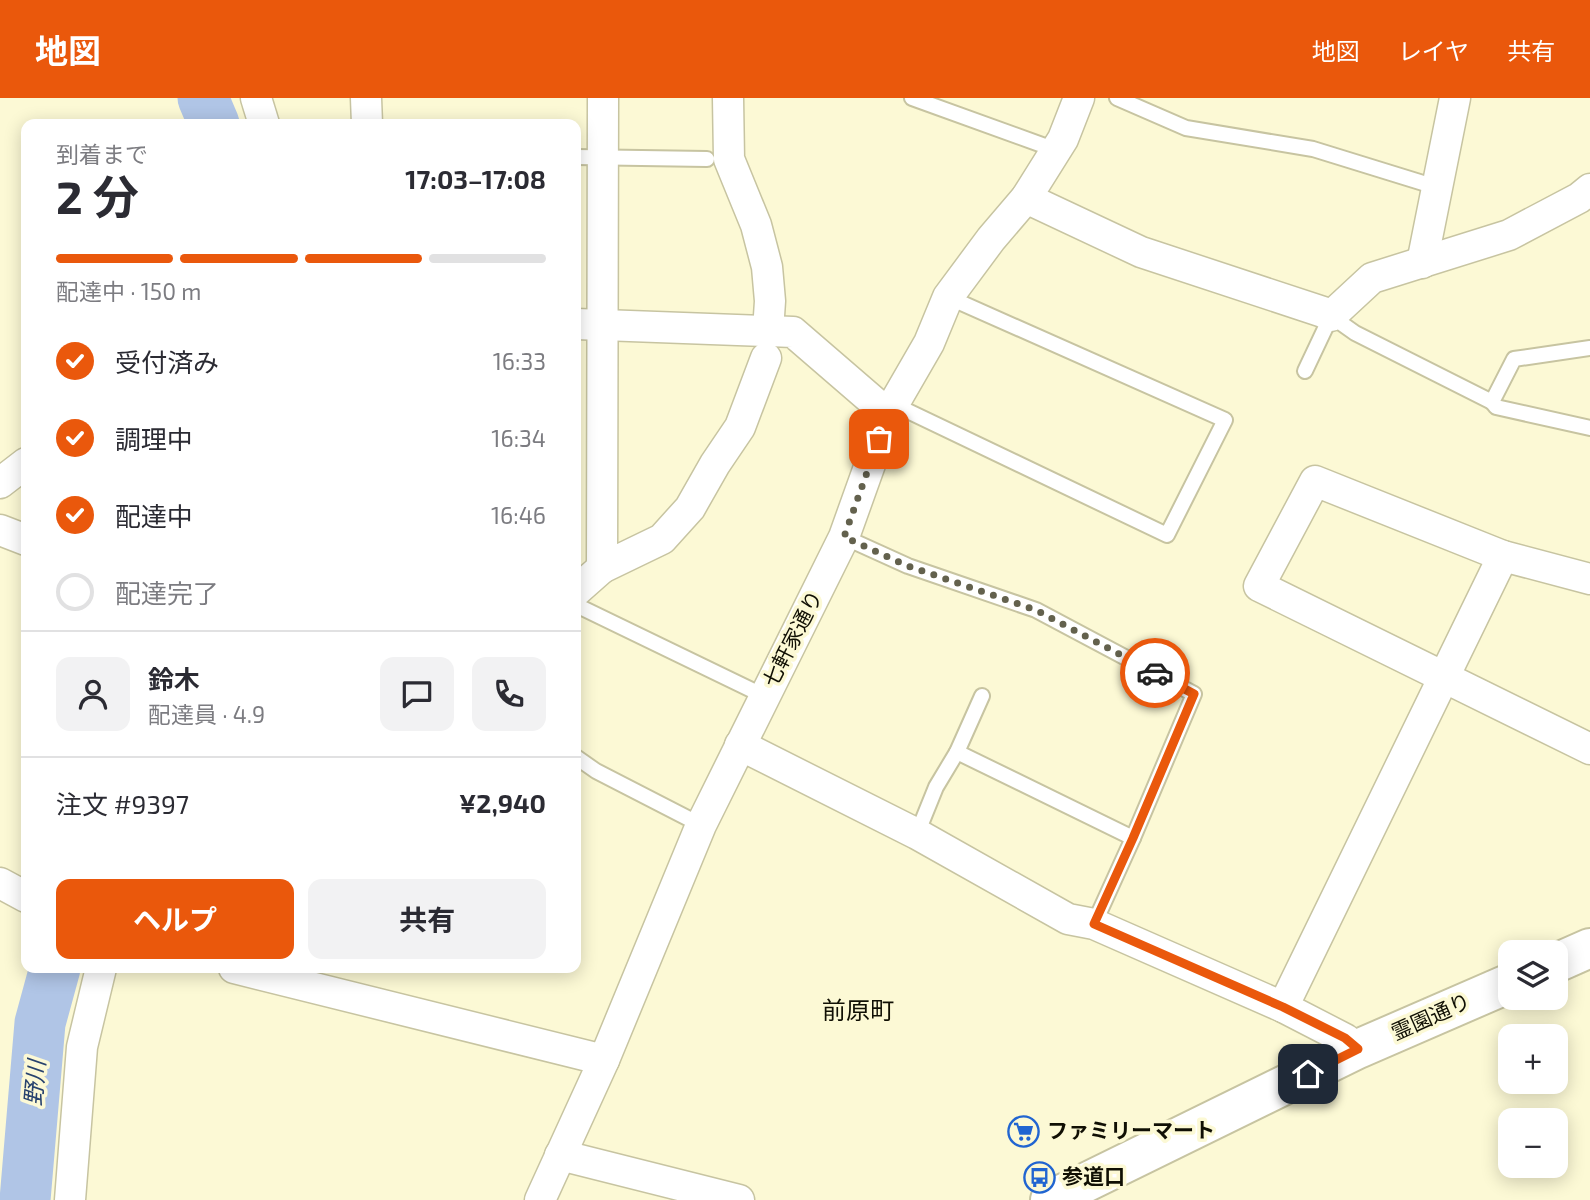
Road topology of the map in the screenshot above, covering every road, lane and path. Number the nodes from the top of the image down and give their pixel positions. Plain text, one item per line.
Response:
1 (256, 98) edge
2 (366, 98) edge
3 (603, 98) edge
4 (728, 98) edge
5 (912, 98) edge
6 (1079, 98) edge
7 (1117, 98) edge
8 (1455, 98) edge
9 (262, 119) edge
10 (367, 119) edge
11 (1056, 150) junction
12 (590, 158) edge
13 (707, 159) dead end
14 (1436, 187) junction
15 (1590, 189) edge
16 (1027, 198) junction
17 (1422, 263) junction
18 (948, 297) junction
19 (1331, 316) junction
20 (589, 324) edge
21 (767, 344) junction
22 (1590, 348) edge
23 (1305, 371) dead end
24 (1492, 402) junction
25 (890, 409) junction
26 (1590, 428) edge
27 (21, 467) edge
28 (0, 483) edge
29 (0, 530) edge
30 (844, 537) junction
31 (21, 538) edge
32 (1503, 556) junction
33 (602, 568) junction
34 (1590, 579) edge
35 (581, 587) edge
36 (581, 607) edge
37 (1443, 678) junction
38 (764, 696) junction
39 (982, 696) dead end
40 (740, 745) junction
41 (1590, 749) edge
42 (957, 752) junction
43 (581, 760) edge
44 (701, 825) junction
45 (917, 834) junction
46 (1133, 838) junction
47 (1094, 924) junction
48 (1590, 948) edge
49 (1568, 958) edge
50 (100, 973) edge
51 (254, 973) edge
52 (1498, 988) edge
53 (1283, 1007) junction
54 (1358, 1049) junction
55 (604, 1060) junction
56 (560, 1155) junction
57 (70, 1200) edge
58 (540, 1200) edge
59 (739, 1200) edge
60 (1050, 1200) edge

1 - 9 street
2 - 10 street
3 - 12 street
4 - 21 street
5 - 11 lane
6 - 11 street, 七軒家通り
7 - 14 lane
8 - 14 street
11 - 16 street, 七軒家通り
12 - 13 lane
12 - 20 street
14 - 17 street
15 - 17 street
16 - 18 street, 七軒家通り
16 - 19 street
17 - 19 street
18 - 25 street, 七軒家通り
18 - 25 lane
19 - 23 lane
19 - 24 lane
20 - 21 street
20 - 33 street
21 - 25 street
21 - 33 street
22 - 24 lane
24 - 26 lane
25 - 30 street, 七軒家通り
27 - 28 street
29 - 31 street
30 - 38 street, 七軒家通り
30 - 46 lane
32 - 34 street
32 - 37 street
32 - 37 street
33 - 35 street
36 - 38 lane
37 - 41 street
37 - 53 street
38 - 40 street, 七軒家通り
39 - 42 lane
40 - 44 street, 七軒家通り
40 - 45 street
42 - 45 lane
42 - 46 lane
43 - 44 lane
44 - 55 street, 七軒家通り
45 - 47 street
46 - 47 lane
47 - 53 street
48 - 49 street
50 - 57 street
51 - 55 street
52 - 54 street, 霊園通り
53 - 54 street
54 - 60 street, 霊園通り
55 - 56 street, 七軒家通り
56 - 58 street, 七軒家通り
56 - 59 street

